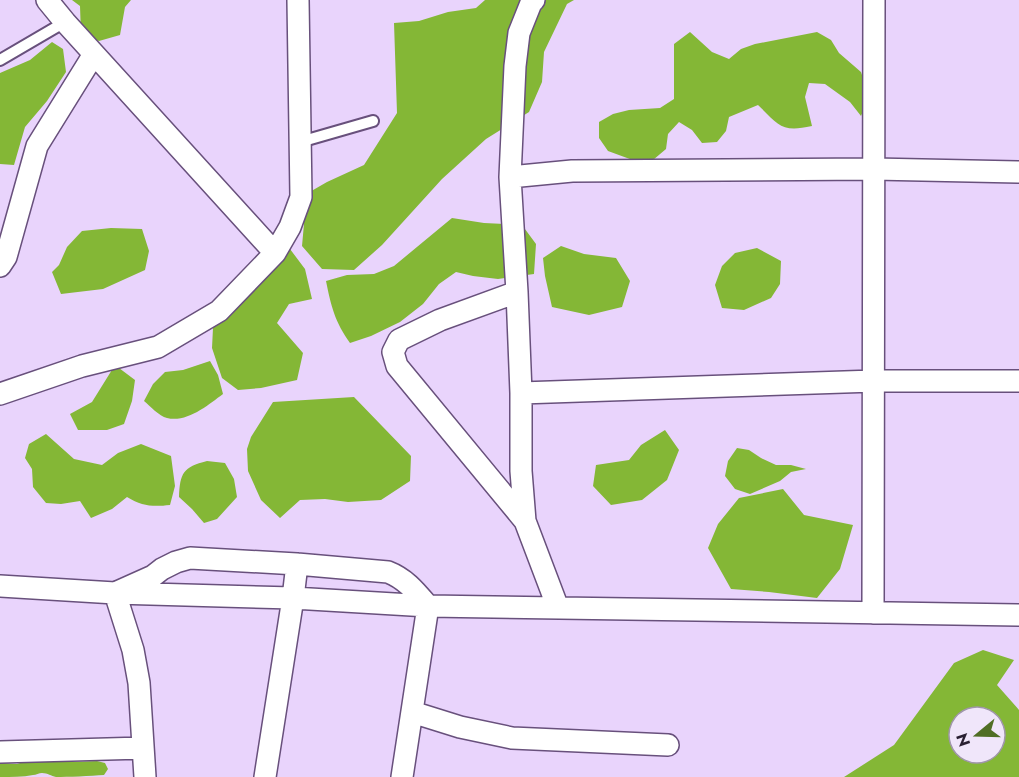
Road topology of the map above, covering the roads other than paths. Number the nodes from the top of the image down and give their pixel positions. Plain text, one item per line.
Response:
1 (47, 0) edge
2 (298, 0) edge
3 (534, 0) edge
4 (874, 0) edge
5 (65, 22) junction
6 (94, 54) junction
7 (0, 60) edge
8 (373, 121) dead end
9 (300, 142) junction
10 (874, 169) junction
11 (1019, 172) edge
12 (510, 177) junction
13 (274, 254) junction
14 (0, 266) edge
15 (517, 292) junction
16 (874, 381) junction
17 (1019, 381) edge
18 (521, 393) junction
19 (0, 394) edge
20 (525, 521) junction
21 (297, 564) junction
22 (0, 586) edge
23 (115, 593) junction
24 (293, 598) junction
25 (428, 606) junction
26 (558, 608) junction
27 (873, 613) junction
28 (1019, 615) edge
29 (412, 712) junction
30 (668, 745) dead end
31 (143, 748) junction
32 (0, 752) edge
33 (145, 777) edge
34 (266, 777) edge
35 (402, 777) edge

1 - 5 street
2 - 9 street
3 - 12 street
4 - 10 street
5 - 6 street
5 - 7 lane
6 - 13 street
6 - 14 street
8 - 9 lane
9 - 13 street
10 - 11 street
10 - 12 street
10 - 16 street
12 - 15 street
13 - 19 street
15 - 18 street
15 - 20 street
16 - 17 street
16 - 18 street
16 - 27 street
18 - 20 street
20 - 26 street
21 - 23 street
21 - 24 street
21 - 25 street
22 - 23 street
23 - 24 street
23 - 31 street
24 - 25 street
24 - 34 street
25 - 26 street
25 - 29 street
26 - 27 street
27 - 28 street
29 - 30 street
29 - 35 street
31 - 32 street
31 - 33 street

